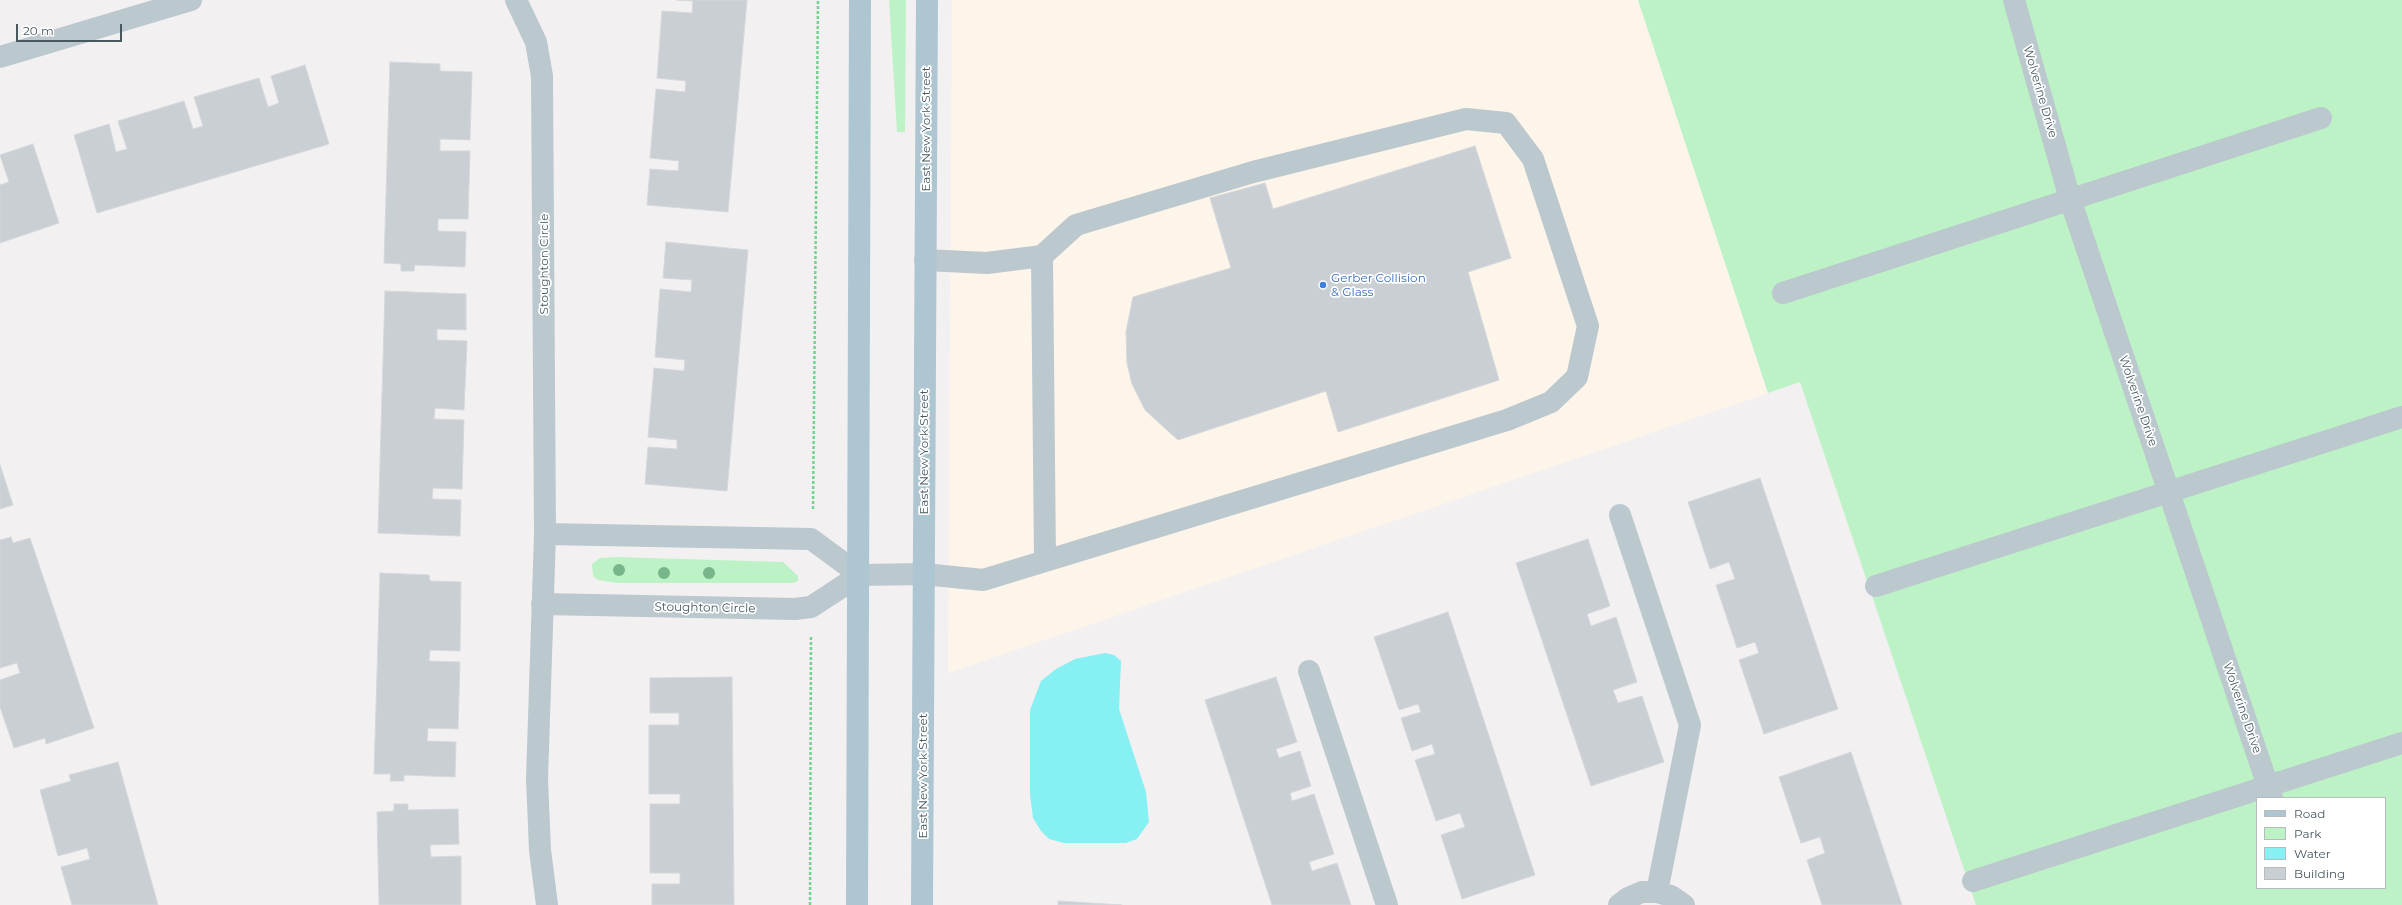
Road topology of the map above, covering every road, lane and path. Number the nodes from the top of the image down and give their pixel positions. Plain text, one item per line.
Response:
1 (191, 0) edge
2 (516, 0) edge
3 (818, 0) edge
4 (860, 0) edge
5 (927, 0) edge
6 (2014, 0) edge
7 (0, 57) edge
8 (2321, 118) dead end
9 (2070, 199) junction
10 (1042, 256) junction
11 (925, 260) junction
12 (1783, 293) dead end
13 (2402, 417) edge
14 (814, 492) dead end
15 (2169, 493) junction
16 (1620, 515) dead end
17 (545, 534) junction
18 (1045, 561) junction
19 (924, 574) junction
20 (860, 575) junction
21 (1876, 586) dead end
22 (542, 604) junction
23 (810, 656) dead end
24 (1309, 671) dead end
25 (2402, 743) edge
26 (2270, 793) edge
27 (2256, 797) edge
28 (2256, 797) edge
29 (1973, 881) dead end
30 (1657, 892) junction
31 (547, 905) edge
32 (810, 905) edge
33 (857, 905) edge
34 (922, 905) edge
35 (1387, 905) edge
36 (1619, 905) edge
37 (1684, 905) edge

1 - 7 street
2 - 17 street, Stoughton Circle
3 - 14 path
4 - 20 main road
5 - 11 main road, East New York Street
6 - 9 street, Wolverine Drive
8 - 9 street
9 - 12 street
9 - 15 street, Wolverine Drive
10 - 11 street
10 - 18 street
10 - 18 street
11 - 19 main road, East New York Street
13 - 15 street
15 - 21 street
15 - 26 street, Wolverine Drive
16 - 30 street
17 - 20 street
17 - 22 street, Stoughton Circle
18 - 19 street
19 - 20 street
19 - 34 main road, East New York Street
20 - 22 street, Stoughton Circle
20 - 33 main road
22 - 31 street, Stoughton Circle
23 - 32 path
24 - 35 street
25 - 26 street
26 - 27 street
28 - 29 street
30 - 36 street
30 - 37 street

